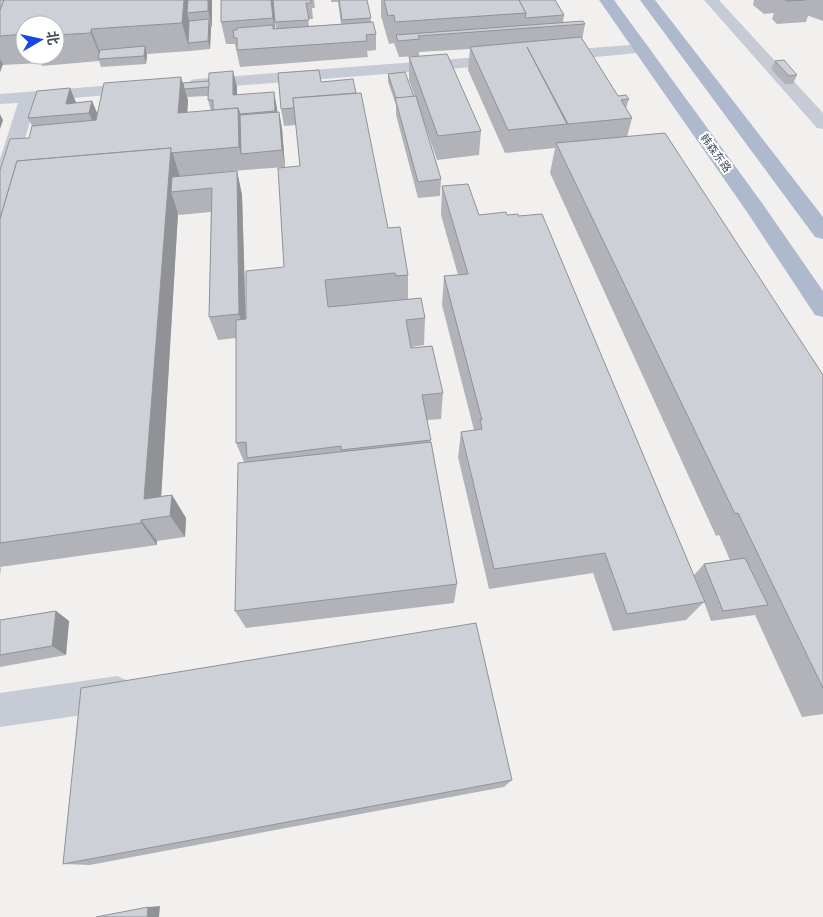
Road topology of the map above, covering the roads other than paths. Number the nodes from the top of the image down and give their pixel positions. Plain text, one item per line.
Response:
1 (606, 0) edge
2 (647, 0) edge
3 (711, 0) edge
4 (642, 50) junction
5 (177, 85) edge
6 (157, 87) edge
7 (29, 97) junction
8 (0, 99) edge
9 (823, 124) edge
10 (0, 190) edge
11 (823, 232) edge
12 (823, 308) edge
13 (148, 688) edge
14 (0, 710) edge

1 - 4 main road, 韩森东路
2 - 11 main road
3 - 9 street
4 - 5 street
4 - 12 main road, 韩森东路
6 - 7 street
7 - 8 street
7 - 10 street
13 - 14 street

